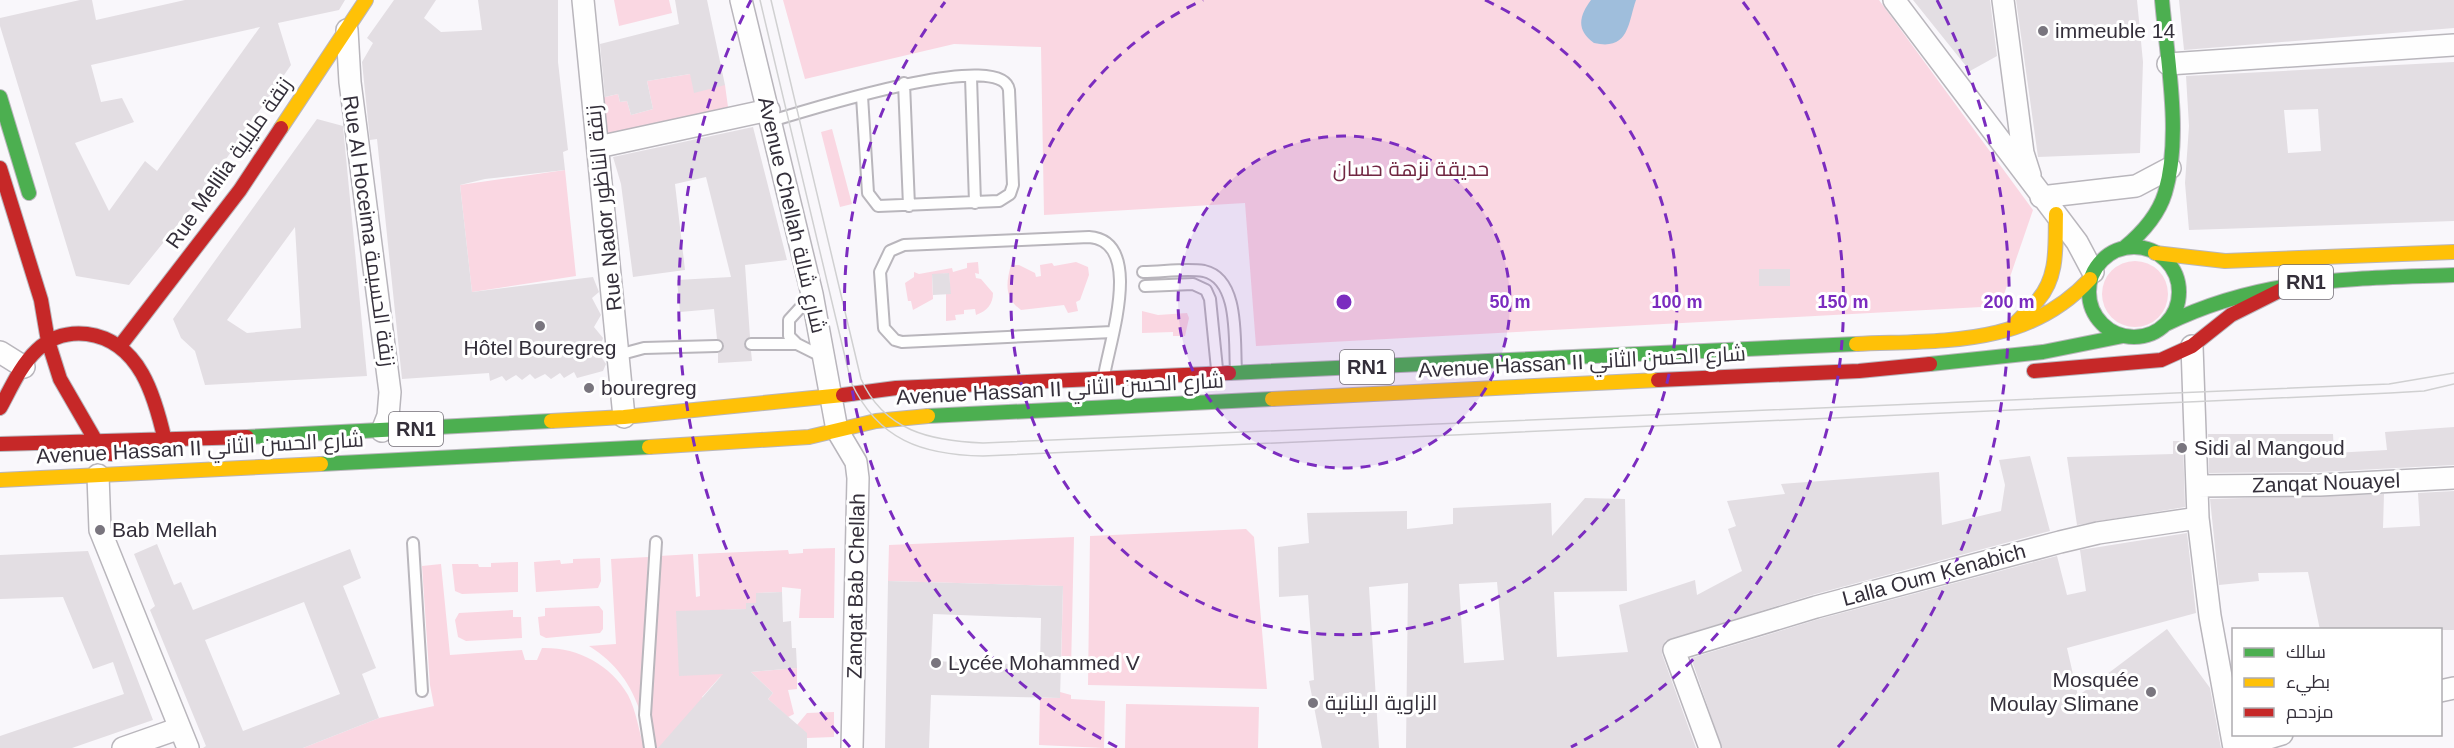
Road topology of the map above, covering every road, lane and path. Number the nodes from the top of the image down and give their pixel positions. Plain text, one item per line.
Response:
1 (366, 0) edge
2 (583, 0) edge
3 (741, 0) edge
4 (1894, 0) edge
5 (2003, 0) edge
6 (2162, 0) edge
7 (347, 30) junction
8 (2454, 45) edge
9 (2168, 64) junction
10 (971, 77) junction
11 (904, 83) junction
12 (861, 96) junction
13 (0, 97) edge
14 (770, 116) junction
15 (598, 147) junction
16 (0, 168) edge
17 (2170, 168) junction
18 (2041, 197) junction
19 (975, 203) junction
20 (33, 205) dead end
21 (909, 206) junction
22 (2055, 214) junction
23 (2124, 248) junction
24 (2454, 252) edge
25 (2155, 253) junction
26 (1143, 272) dead end
27 (2454, 275) edge
28 (2092, 276) junction
29 (2295, 283) junction
30 (1145, 286) dead end
31 (812, 294) junction
32 (76, 322) dead end
33 (2166, 324) junction
34 (2011, 331) junction
35 (1112, 332) junction
36 (86, 333) junction
37 (2123, 336) junction
38 (48, 341) junction
39 (751, 344) dead end
40 (797, 344) junction
41 (120, 346) junction
42 (717, 346) dead end
43 (2192, 346) junction
44 (0, 352) edge
45 (618, 355) junction
46 (824, 358) junction
47 (24, 367) junction
48 (1858, 371) junction
49 (2015, 372) dead end
50 (1217, 374) junction
51 (1236, 374) junction
52 (1967, 374) dead end
53 (1104, 380) junction
54 (830, 396) junction
55 (0, 408) edge
56 (624, 417) junction
57 (837, 430) junction
58 (382, 431) junction
59 (165, 441) junction
60 (97, 443) junction
61 (0, 444) edge
62 (236, 454) dead end
63 (121, 456) dead end
64 (326, 463) junction
65 (98, 474) junction
66 (2454, 478) edge
67 (0, 480) edge
68 (2197, 486) junction
69 (2198, 518) junction
70 (656, 542) dead end
71 (414, 543) dead end
72 (422, 691) dead end
73 (180, 728) junction
74 (2278, 736) edge
75 (123, 748) edge
76 (188, 748) edge
77 (650, 748) edge
78 (852, 748) edge
79 (1710, 748) edge
80 (2234, 748) edge

1 - 7 main road, Rue Melilia زنقة مليلية
2 - 15 street, Rue Nador زنقة الناظور
3 - 14 street, Avenue Chellah شارع شالة
4 - 18 street
5 - 18 street
6 - 9 main road
7 - 41 main road, Rue Melilia زنقة مليلية
7 - 58 street, Rue Al Hoceima زنقة الحسيمة
8 - 9 street
9 - 17 main road
10 - 11 lane
10 - 19 lane
10 - 19 lane
11 - 12 lane
11 - 21 lane
12 - 14 lane
12 - 21 lane
13 - 20 main road
14 - 15 street
14 - 31 street, Avenue Chellah شارع شالة
15 - 45 street, Rue Nador زنقة الناظور
16 - 38 main road
17 - 18 street
17 - 23 main road
18 - 22 street
19 - 21 lane
22 - 28 street
22 - 34 main road
23 - 25 main road, RN1
23 - 28 main road, RN1
24 - 25 main road, RN1
25 - 33 main road
26 - 51 lane
27 - 29 main road, RN1
28 - 34 main road, Avenue Hassan II شارع الحسن الثاني / RN1
28 - 37 main road
29 - 33 main road, RN1
29 - 43 main road
30 - 50 lane
31 - 40 lane
31 - 46 street, Avenue Chellah شارع شالة
32 - 36 main road
33 - 37 main road, RN1
34 - 51 main road, Avenue Hassan II شارع الحسن الثاني / RN1
35 - 35 lane
35 - 53 lane
36 - 38 main road
36 - 41 main road
37 - 48 main road, Avenue Hassan II شارع الحسن الثاني / RN1
38 - 47 main road
38 - 60 main road
39 - 40 lane
40 - 46 lane
41 - 59 main road
42 - 45 lane
43 - 49 main road
43 - 68 street
44 - 47 street
45 - 56 street, Rue Nador زنقة الناظور
46 - 54 street, Avenue Chellah شارع شالة
47 - 55 main road
48 - 52 main road
48 - 57 main road, Avenue Hassan II شارع الحسن الثاني / RN1
50 - 51 main road, Avenue Hassan II شارع الحسن الثاني / RN1
50 - 53 main road, Avenue Hassan II شارع الحسن الثاني / RN1
53 - 54 main road, Avenue Hassan II شارع الحسن الثاني / RN1
54 - 56 main road, Avenue Hassan II شارع الحسن الثاني / RN1
54 - 57 street, Avenue Chellah شارع شالة
56 - 58 main road, Avenue Hassan II شارع الحسن الثاني / RN1
57 - 64 main road, Avenue Hassan II شارع الحسن الثاني / RN1
57 - 78 street, Zanqat Bab Chellah
58 - 59 main road, Avenue Hassan II شارع الحسن الثاني / RN1
59 - 60 main road, Avenue Hassan II شارع الحسن الثاني / RN1
60 - 61 main road, Avenue Hassan II شارع الحسن الثاني / RN1
60 - 63 main road
62 - 64 main road
64 - 65 main road, Avenue Hassan II شارع الحسن الثاني / RN1
65 - 67 main road, Avenue Hassan II شارع الحسن الثاني / RN1
65 - 73 street
66 - 68 street, Zanqat Nouayel
68 - 69 street
69 - 79 street, Lalla Oum Kenabich
69 - 80 street
70 - 77 lane
71 - 72 lane
73 - 75 street
73 - 76 street
74 - 80 street

